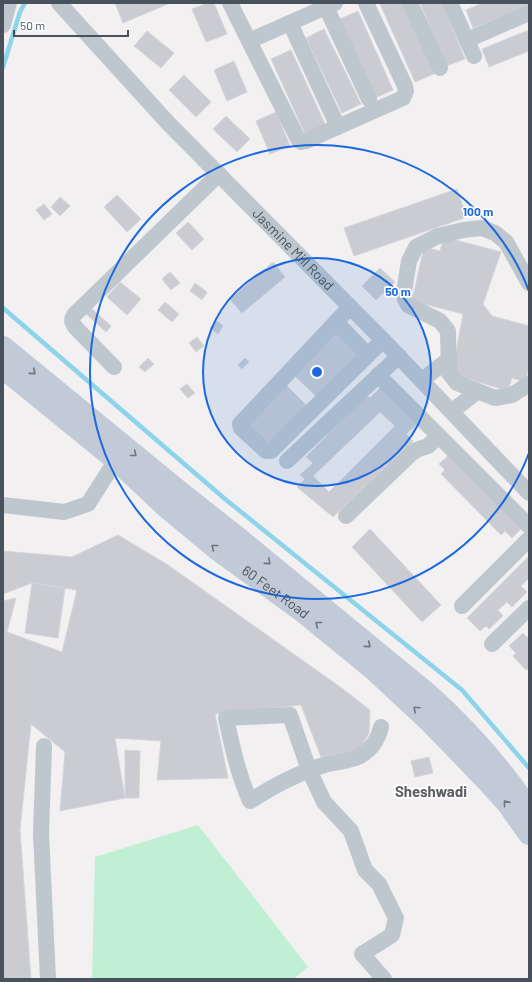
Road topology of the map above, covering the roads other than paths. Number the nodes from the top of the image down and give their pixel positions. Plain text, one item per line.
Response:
1 (9, 3) edge
2 (59, 3) edge
3 (230, 3) edge
4 (366, 3) edge
5 (410, 3) edge
6 (450, 3) edge
7 (330, 5) edge
8 (529, 13) edge
9 (290, 23) junction
10 (3, 25) edge
11 (467, 40) junction
12 (249, 41) junction
13 (474, 56) dead end
14 (440, 68) dead end
15 (369, 100) dead end
16 (338, 127) junction
17 (219, 174) junction
18 (529, 283) edge
19 (350, 307) junction
20 (336, 322) junction
21 (383, 340) junction
22 (3, 347) edge
23 (368, 355) junction
24 (399, 356) junction
25 (449, 359) junction
26 (114, 367) dead end
27 (3, 368) edge
28 (378, 375) junction
29 (422, 380) junction
30 (529, 384) edge
31 (477, 392) junction
32 (452, 411) junction
33 (439, 436) junction
34 (116, 460) junction
35 (287, 461) dead end
36 (529, 493) edge
37 (3, 506) edge
38 (346, 516) dead end
39 (529, 526) edge
40 (529, 539) edge
41 (462, 606) dead end
42 (529, 608) edge
43 (492, 644) dead end
44 (381, 727) dead end
45 (44, 746) dead end
46 (309, 770) junction
47 (529, 809) edge
48 (529, 834) edge
49 (48, 979) edge
50 (384, 979) edge

1 - 10 street
2 - 17 street, Jasmine Mill Road
3 - 12 street
4 - 16 street
5 - 14 street
6 - 11 street
7 - 9 street
7 - 15 street
8 - 11 street
9 - 12 street
9 - 16 street
11 - 13 street
12 - 16 street
17 - 19 street, Jasmine Mill Road
17 - 26 street
18 - 25 street
19 - 20 street
19 - 21 street, Jasmine Mill Road
20 - 23 street
20 - 23 street
21 - 23 street
21 - 24 street, Jasmine Mill Road
22 -> 47 main road, 60 Feet Road
24 - 28 street
24 - 29 street, Jasmine Mill Road
25 - 29 street
25 - 31 street
27 - 34 main road, 60 Feet Road
28 - 33 street
28 - 35 street
29 - 32 street, Jasmine Mill Road
30 - 31 street
31 - 32 street
32 - 36 street, Jasmine Mill Road
33 - 38 street
33 - 39 street
34 - 37 street
48 -> 34 main road, 60 Feet Road
40 - 41 street
42 - 43 street
44 - 46 street
45 - 49 street
46 - 46 street
46 - 50 street

